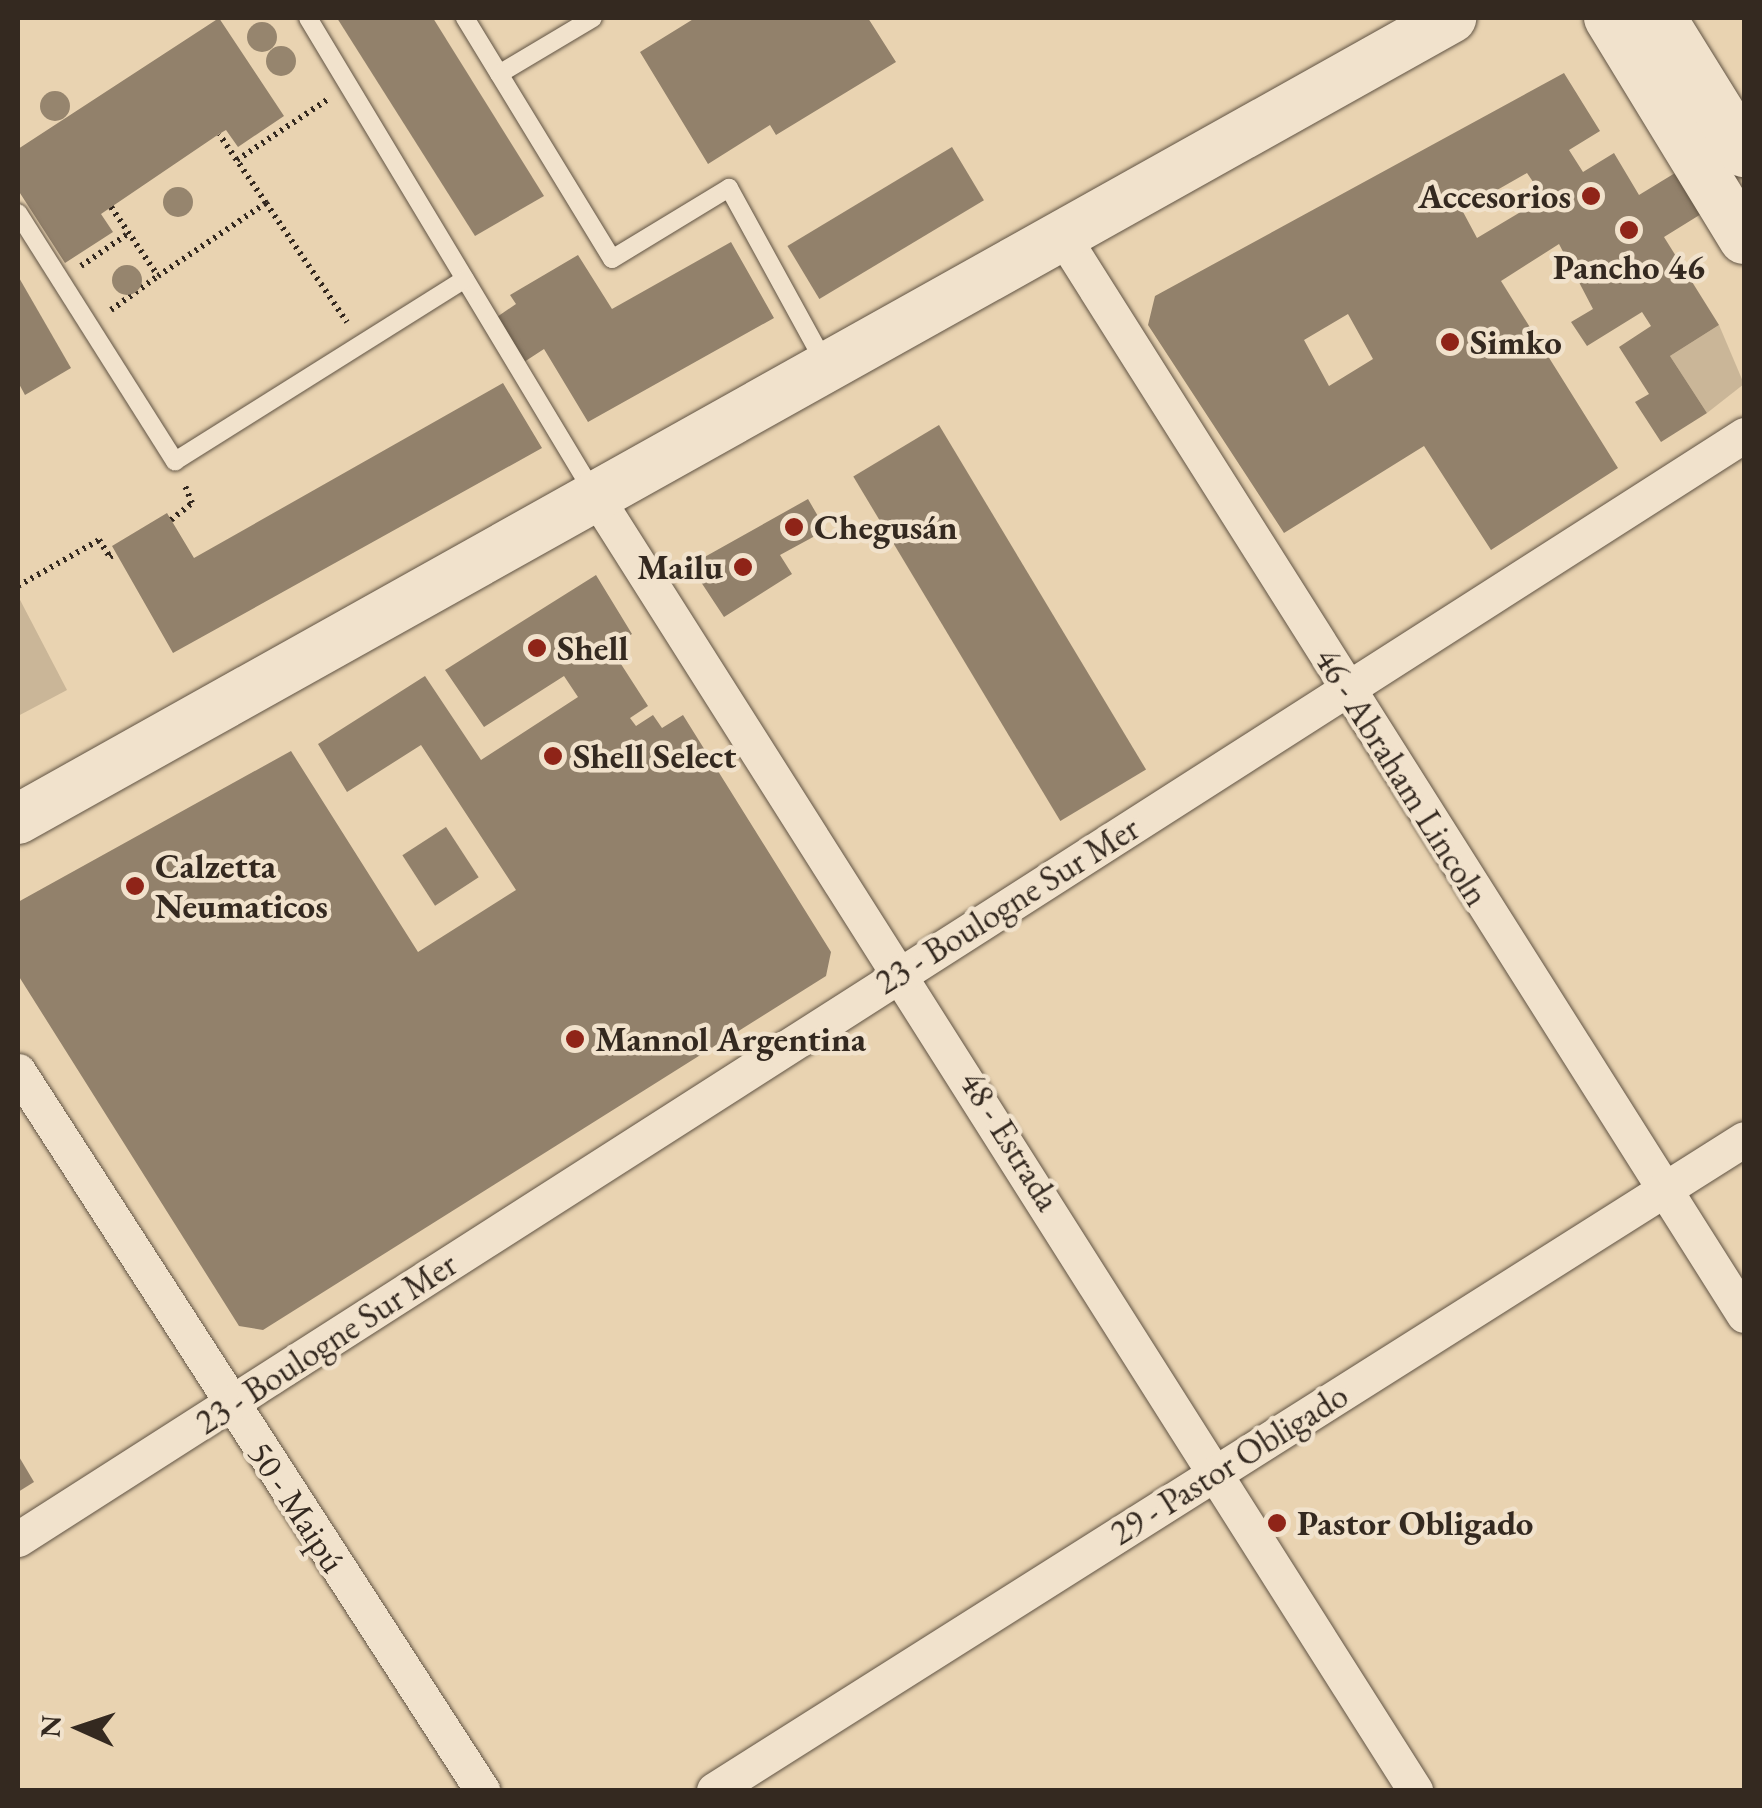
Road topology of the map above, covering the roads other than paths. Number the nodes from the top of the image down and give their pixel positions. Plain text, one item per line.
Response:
1 (306, 18) edge
2 (464, 18) edge
3 (593, 18) edge
4 (1451, 18) edge
5 (1609, 18) edge
6 (1660, 18) edge
7 (499, 74) junction
8 (1744, 152) edge
9 (18, 213) edge
10 (1063, 237) junction
11 (1744, 239) edge
12 (465, 279) junction
13 (828, 368) junction
14 (1744, 435) edge
15 (596, 497) junction
16 (1346, 690) junction
17 (18, 819) edge
18 (904, 971) junction
19 (18, 1071) edge
20 (1744, 1139) edge
21 (1664, 1190) junction
22 (1744, 1315) edge
23 (231, 1405) junction
24 (1217, 1472) junction
25 (18, 1538) edge
26 (482, 1790) edge
27 (714, 1790) edge
28 (1415, 1790) edge

1 - 12 lane
2 - 7 lane
3 - 7 lane
4 - 10 main road
5 - 11 main road
6 - 8 main road
7 - 13 lane
9 - 12 lane
10 - 13 main road
10 - 16 street, 46 - Abraham Lincoln
12 - 15 lane
13 - 15 main road
14 - 16 street, 23 - Boulogne Sur Mer
15 - 17 main road
15 - 18 street, 48 - Estrada
16 - 18 street, 23 - Boulogne Sur Mer
16 - 21 street, 46 - Abraham Lincoln
18 - 23 street, 23 - Boulogne Sur Mer
18 - 24 street, 48 - Estrada
19 - 23 street, 50 - Maipú
20 - 21 street, 29 - Pastor Obligado
21 - 22 street, 46 - Abraham Lincoln
21 - 24 street, 29 - Pastor Obligado
23 - 25 street, 23 - Boulogne Sur Mer
23 - 26 street, 50 - Maipú
24 - 27 street, 29 - Pastor Obligado
24 - 28 street, 48 - Estrada

